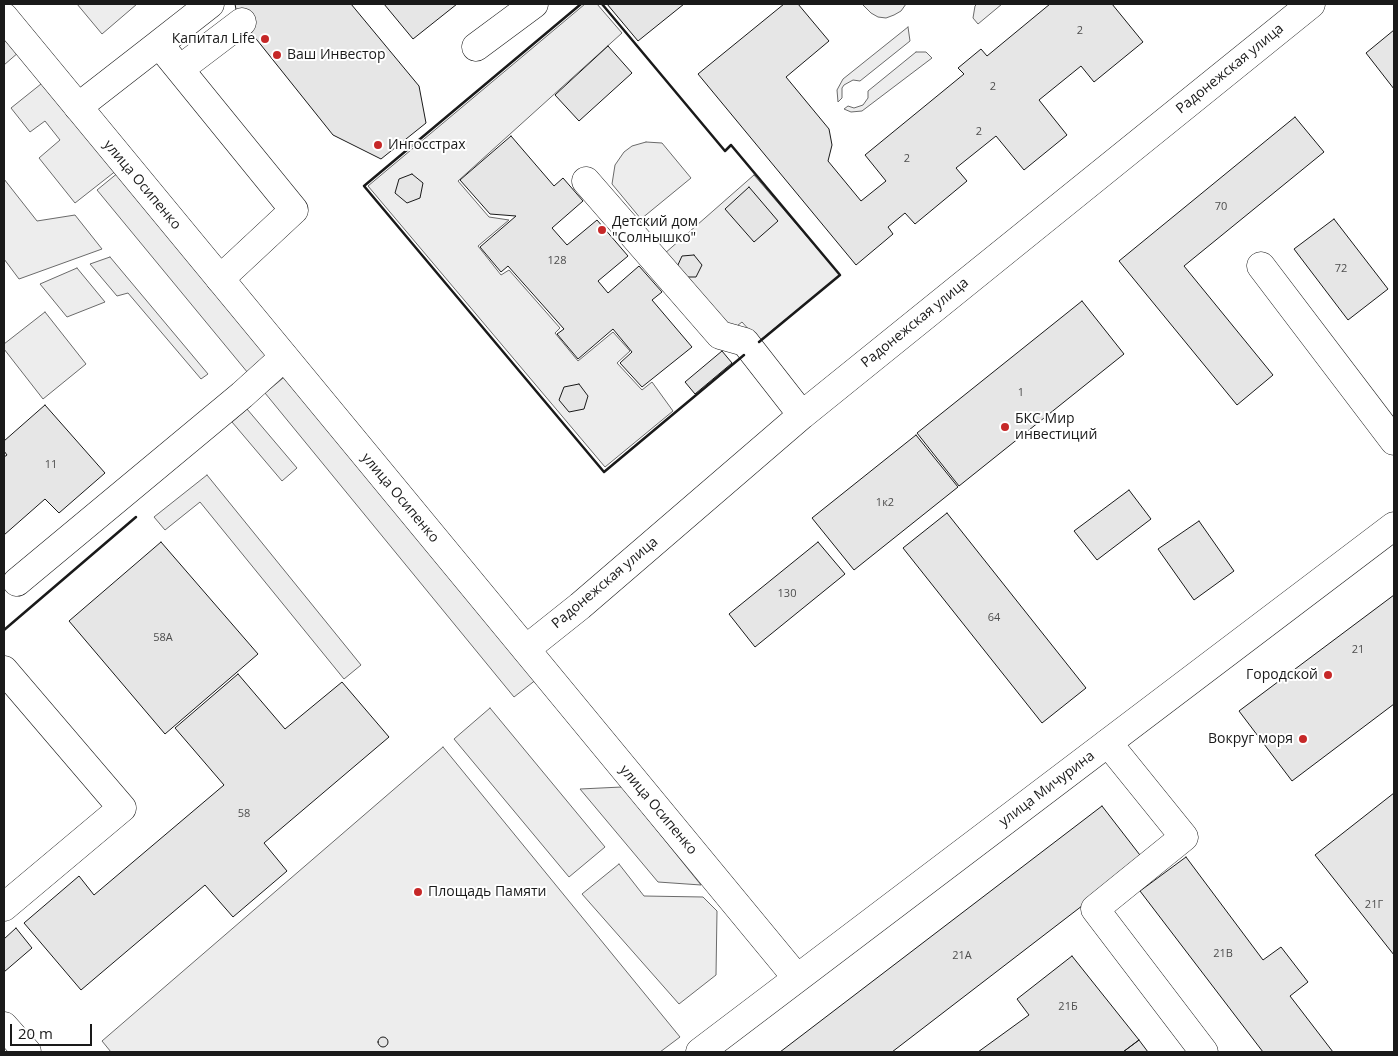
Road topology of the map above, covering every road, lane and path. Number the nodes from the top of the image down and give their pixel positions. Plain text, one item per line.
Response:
1 (210, 4) edge
2 (534, 4) edge
3 (1311, 4) edge
4 (4, 17) edge
5 (242, 22) dead end
6 (159, 44) junction
7 (476, 47) dead end
8 (180, 70) junction
9 (78, 107) junction
10 (586, 181) dead end
11 (1261, 266) dead end
12 (220, 279) junction
13 (284, 357) junction
14 (802, 415) junction
15 (1394, 441) edge
16 (1394, 526) edge
17 (17, 582) dead end
18 (526, 650) junction
19 (4, 670) edge
20 (1108, 743) junction
21 (4, 907) edge
22 (797, 978) junction
23 (4, 1026) edge
24 (27, 1052) edge
25 (700, 1052) edge
26 (1204, 1052) edge

1 - 6 main road
2 - 7 main road
3 - 14 main road, Радонежская улица
4 - 9 main road, улица Осипенко
5 - 8 main road
6 - 8 main road
6 - 9 main road
8 - 12 main road
9 - 12 main road, улица Осипенко
10 - 14 main road
11 - 15 main road
12 - 13 main road, улица Осипенко
13 - 17 main road
13 - 18 main road, улица Осипенко
14 - 18 main road, Радонежская улица
16 - 20 main road, улица Мичурина
18 - 22 main road, улица Осипенко
19 - 21 main road
20 - 22 main road, улица Мичурина
20 - 26 main road
22 - 25 main road, улица Мичурина
23 - 24 main road

